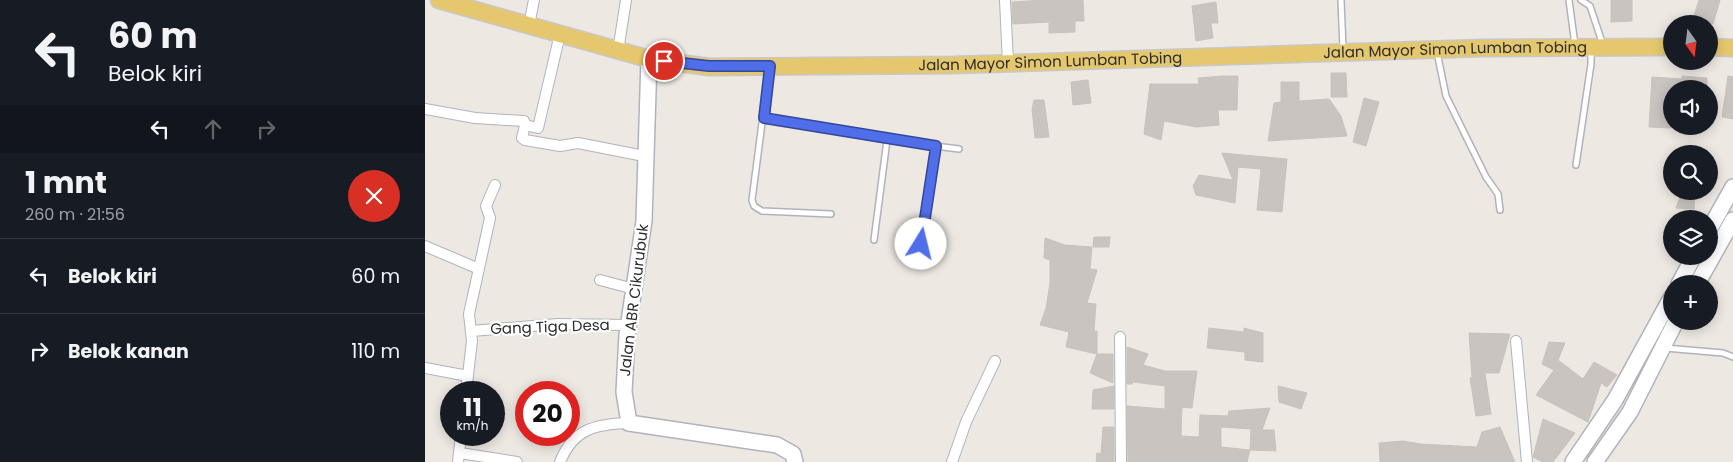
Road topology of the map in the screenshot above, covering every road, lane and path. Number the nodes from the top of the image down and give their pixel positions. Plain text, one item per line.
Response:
1 (439, 0) edge
2 (534, 0) edge
3 (626, 0) edge
4 (1005, 0) edge
5 (1341, 0) edge
6 (1569, 0) edge
7 (1581, 0) edge
8 (529, 25) junction
9 (560, 34) junction
10 (1663, 47) edge
11 (1718, 47) edge
12 (1590, 48) junction
13 (1733, 48) edge
14 (1437, 50) junction
15 (618, 51) junction
16 (1343, 52) junction
17 (649, 60) junction
18 (1008, 63) junction
19 (770, 66) junction
20 (425, 109) edge
21 (764, 118) junction
22 (525, 125) junction
23 (887, 140) junction
24 (936, 146) junction
25 (959, 149) dead end
26 (644, 156) junction
27 (1576, 165) dead end
28 (495, 185) dead end
29 (1733, 187) edge
30 (1499, 210) dead end
31 (831, 214) dead end
32 (1718, 214) edge
33 (1733, 220) edge
34 (874, 240) dead end
35 (921, 244) dead end
36 (425, 246) edge
37 (479, 269) junction
38 (1702, 275) edge
39 (599, 280) dead end
40 (634, 289) junction
41 (1663, 313) edge
42 (629, 325) junction
43 (1672, 330) edge
44 (471, 331) junction
45 (1120, 337) dead end
46 (1516, 341) dead end
47 (1662, 348) junction
48 (1733, 357) edge
49 (995, 361) dead end
50 (425, 368) edge
51 (468, 376) junction
52 (467, 381) edge
53 (1615, 400) junction
54 (1629, 412) junction
55 (629, 423) junction
56 (459, 457) edge
57 (517, 462) edge
58 (560, 462) edge
59 (795, 462) edge
60 (952, 462) edge
61 (1121, 462) edge
62 (1527, 462) edge
63 (1573, 462) edge
64 (1595, 462) edge

1 - 8 main road, Jalan Mayor Simon Lumban Tobing
2 - 8 street
3 - 15 street
4 - 18 street
5 - 16 lane
6 - 12 lane
7 - 12 lane
8 - 9 main road, Jalan Mayor Simon Lumban Tobing
9 - 15 main road, Jalan Mayor Simon Lumban Tobing
9 - 22 street
10 - 12 main road, Jalan Mayor Simon Lumban Tobing
11 - 13 main road
12 - 14 main road, Jalan Mayor Simon Lumban Tobing
12 - 27 lane
14 - 16 main road, Jalan Mayor Simon Lumban Tobing
14 - 30 lane
15 - 17 main road, Jalan Mayor Simon Lumban Tobing
16 - 18 main road, Jalan Mayor Simon Lumban Tobing
17 - 19 main road, Jalan Mayor Simon Lumban Tobing
17 - 26 street, Jalan ABR Cikurubuk
18 - 19 main road, Jalan Mayor Simon Lumban Tobing
19 - 21 lane
20 - 22 street
21 - 23 lane
21 - 31 lane
22 - 26 street
23 - 24 lane
23 - 34 lane
24 - 25 lane
24 - 35 lane
26 - 40 street, Jalan ABR Cikurubuk
28 - 37 street
29 - 32 street
33 - 38 street
36 - 37 street
37 - 44 street
39 - 40 street
40 - 42 street, Jalan ABR Cikurubuk
41 - 53 street
42 - 44 street, Gang Tiga Desa
42 - 55 street, Jalan ABR Cikurubuk
43 - 47 street
44 - 51 street
45 - 61 street
46 - 62 street
47 - 48 lane
47 - 54 street
49 - 60 street
50 - 51 street
51 - 52 street
53 - 54 street
53 - 63 street
54 - 64 street
55 - 58 street
55 - 59 street
56 - 57 street

